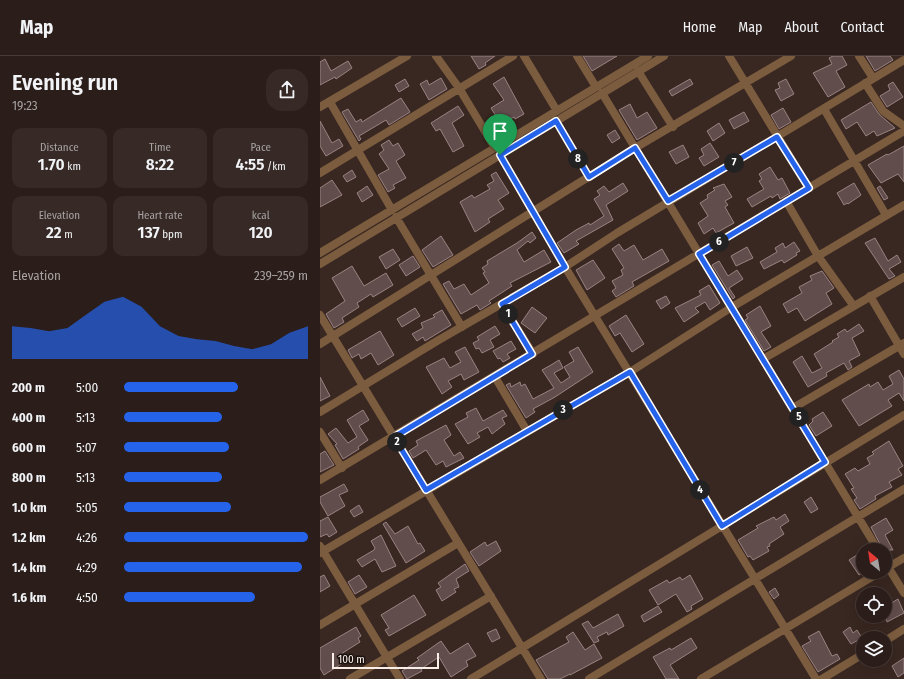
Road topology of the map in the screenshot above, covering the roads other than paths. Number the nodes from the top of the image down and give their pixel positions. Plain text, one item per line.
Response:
1 (407, 56) edge
2 (436, 56) edge
3 (514, 56) edge
4 (524, 56) edge
5 (577, 56) edge
6 (648, 56) edge
7 (664, 56) edge
8 (730, 56) edge
9 (791, 56) edge
10 (859, 56) edge
11 (904, 60) edge
12 (638, 71) junction
13 (873, 78) junction
14 (746, 83) junction
15 (865, 83) junction
16 (459, 88) junction
17 (599, 90) junction
18 (330, 102) junction
19 (320, 106) edge
20 (824, 109) junction
21 (557, 111) junction
22 (556, 121) junction
23 (904, 126) edge
24 (673, 127) junction
25 (904, 131) edge
26 (777, 137) junction
27 (495, 148) junction
28 (635, 148) junction
29 (358, 151) junction
30 (500, 155) junction
31 (856, 160) junction
32 (320, 173) edge
33 (589, 177) junction
34 (809, 188) junction
35 (668, 201) junction
36 (786, 201) junction
37 (904, 205) edge
38 (392, 210) junction
39 (532, 211) junction
40 (886, 215) junction
41 (396, 218) junction
42 (320, 253) edge
43 (699, 254) junction
44 (818, 256) junction
45 (320, 264) edge
46 (565, 267) junction
47 (431, 275) junction
48 (904, 277) edge
49 (870, 296) junction
50 (502, 304) junction
51 (853, 305) junction
52 (732, 307) junction
53 (320, 314) edge
54 (596, 316) junction
55 (462, 327) junction
56 (333, 336) junction
57 (320, 344) edge
58 (902, 345) edge
59 (532, 354) junction
60 (904, 354) edge
61 (763, 359) junction
62 (630, 372) junction
63 (495, 377) junction
64 (364, 386) junction
65 (793, 408) junction
66 (320, 412) edge
67 (904, 415) edge
68 (527, 431) junction
69 (320, 432) edge
70 (394, 437) junction
71 (825, 462) junction
72 (342, 468) junction
73 (320, 480) edge
74 (904, 489) edge
75 (426, 490) junction
76 (857, 517) junction
77 (722, 526) junction
78 (458, 543) junction
79 (874, 543) edge
80 (321, 550) edge
81 (904, 558) edge
82 (892, 563) edge
83 (892, 575) edge
84 (754, 579) junction
85 (868, 579) edge
86 (904, 593) edge
87 (491, 596) junction
88 (354, 605) junction
89 (320, 625) edge
90 (786, 629) junction
91 (904, 629) edge
92 (892, 637) edge
93 (522, 648) junction
94 (387, 657) junction
95 (856, 658) edge
96 (350, 679) edge
97 (400, 679) edge
98 (471, 679) edge
99 (541, 679) edge
100 (589, 679) edge
101 (701, 679) edge
102 (816, 679) edge
103 (822, 679) edge

1 - 18 street
2 - 16 street
3 - 16 street
4 - 21 street
5 - 17 street
6 - 17 street
7 - 12 street
8 - 14 street
9 - 14 street
10 - 13 street
11 - 13 street
12 - 17 street
12 - 24 street
13 - 15 street
14 - 24 street
14 - 26 street
15 - 20 street
15 - 23 street
16 - 27 street
16 - 29 street
17 - 21 street
17 - 22 street
17 - 28 street
18 - 19 street
18 - 29 street
20 - 26 street
20 - 31 street
21 - 27 street
22 - 30 street
22 - 33 street
24 - 28 street
25 - 31 street
26 - 34 street
26 - 35 street
27 - 38 street
28 - 33 street
28 - 35 street
29 - 32 street
29 - 38 street
30 - 39 street
30 - 41 street
31 - 34 street
31 - 40 street
33 - 39 street
34 - 36 street
35 - 43 street
35 - 46 street
36 - 43 street
36 - 44 street
37 - 40 street
38 - 42 street
39 - 46 street
39 - 47 street
40 - 44 street
41 - 45 street
41 - 47 street
43 - 52 street
43 - 54 street
44 - 51 street
44 - 52 street
46 - 50 street
46 - 54 street
47 - 55 street
47 - 56 street
48 - 49 street
49 - 51 street
49 - 58 street
50 - 55 street
50 - 59 street
51 - 61 street
52 - 61 street
52 - 62 street
53 - 56 street
54 - 59 street
54 - 62 street
55 - 64 street
56 - 57 street
56 - 64 street
58 - 60 street
58 - 65 street
59 - 63 street
61 - 65 street
62 - 68 street
62 - 77 street
63 - 68 street
63 - 70 street
64 - 66 street
64 - 70 street
65 - 71 street
67 - 71 street
68 - 75 street
69 - 72 street
70 - 72 street
70 - 75 street
71 - 76 street
71 - 77 street
72 - 73 street
74 - 76 street
75 - 78 street
75 - 80 street
76 - 79 street
76 - 84 street
77 - 84 street
77 - 93 street
78 - 87 street
78 - 88 street
80 - 88 street
81 - 82 street
83 - 86 street
84 - 90 street
84 - 100 street
85 - 90 street
87 - 93 street
87 - 94 street
88 - 89 street
88 - 94 street
90 - 101 street
90 - 102 street
91 - 92 street
93 - 98 street
93 - 99 street
94 - 96 street
94 - 97 street
95 - 103 street

